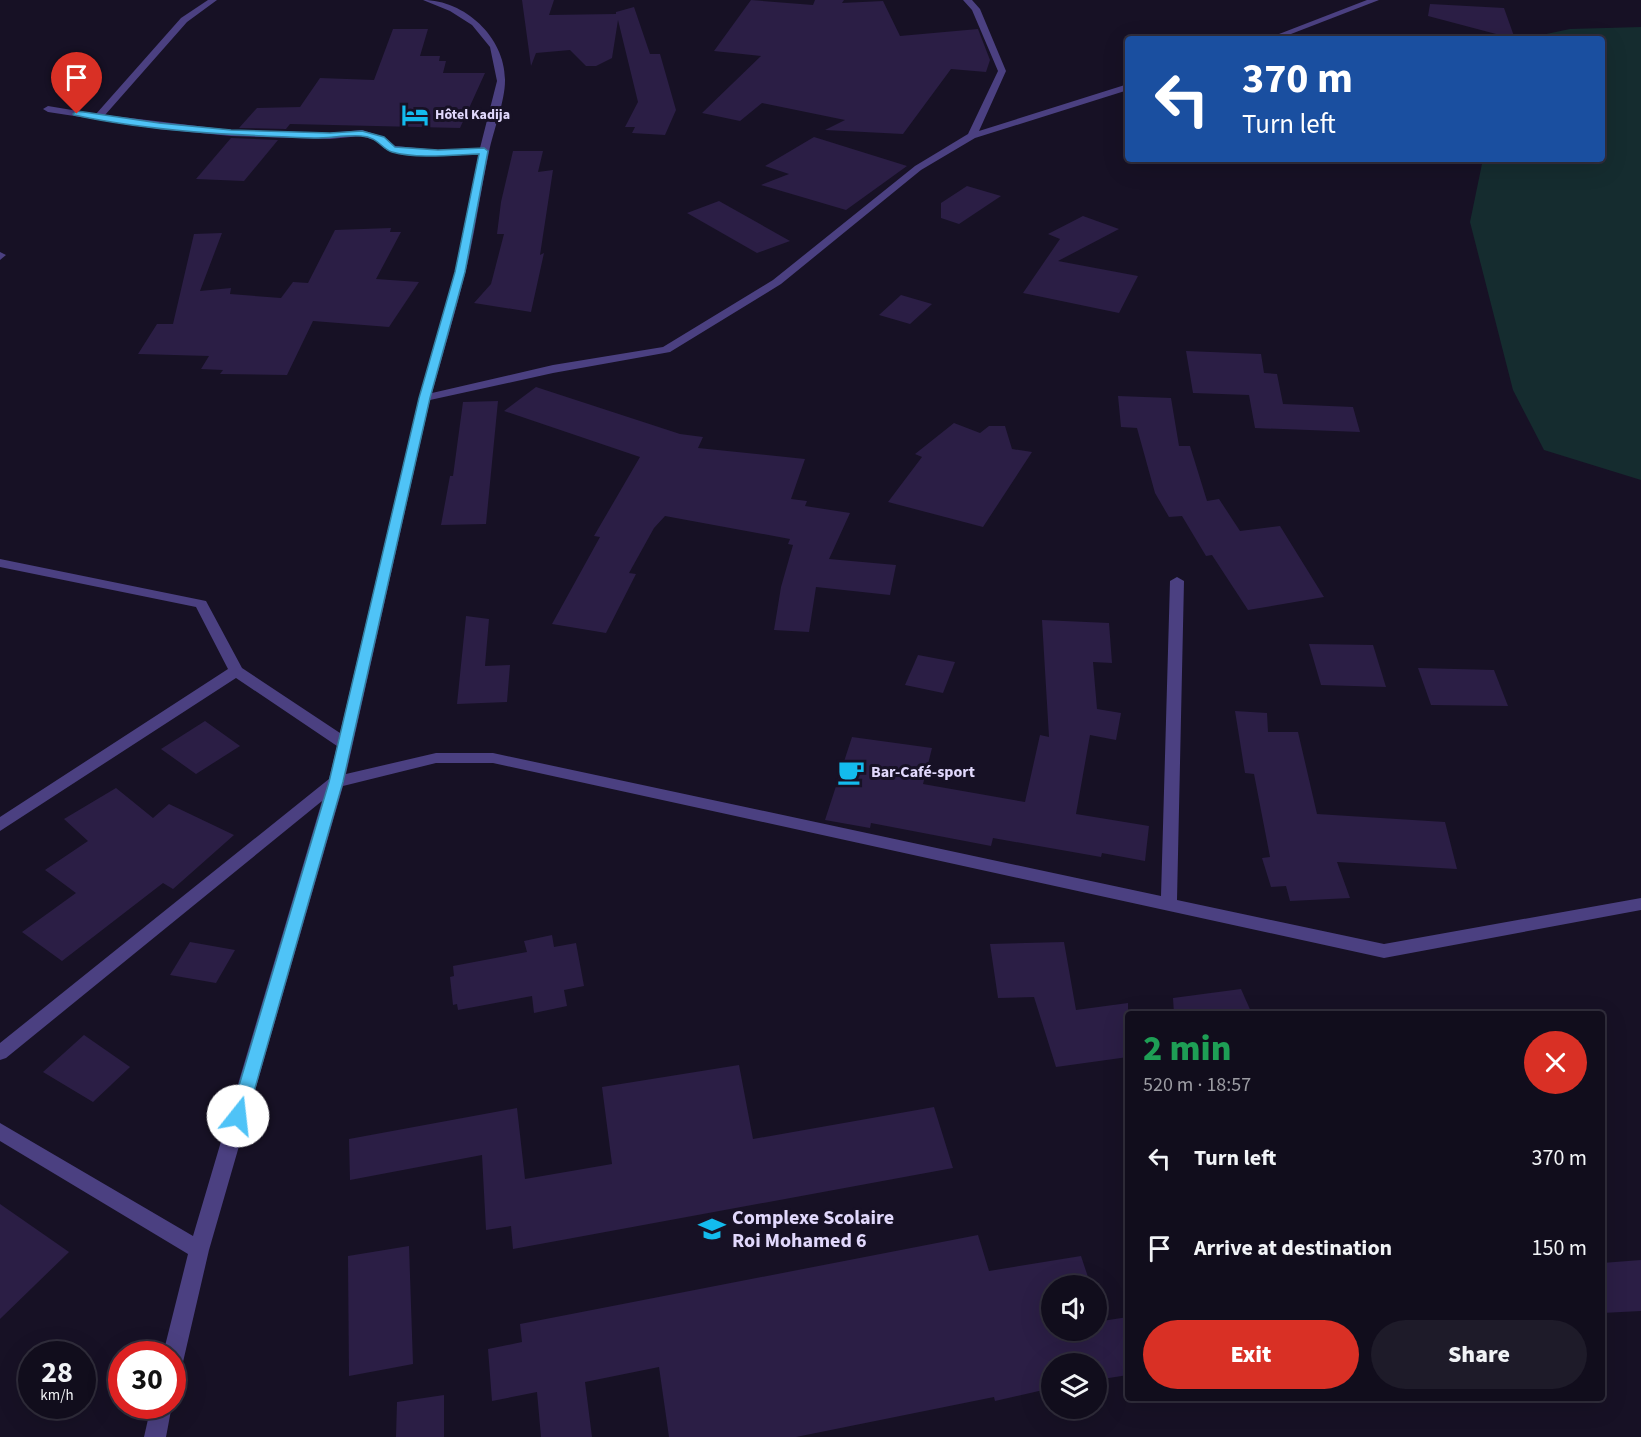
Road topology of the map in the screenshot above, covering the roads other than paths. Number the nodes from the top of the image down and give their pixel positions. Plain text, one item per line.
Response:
1 (213, 0) edge
2 (427, 0) edge
3 (967, 0) edge
4 (1375, 0) edge
5 (1278, 36) edge
6 (1125, 88) edge
7 (48, 109) dead end
8 (98, 117) junction
9 (972, 136) junction
10 (484, 151) junction
11 (425, 398) junction
12 (0, 563) edge
13 (1177, 581) dead end
14 (236, 671) junction
15 (344, 743) junction
16 (336, 782) junction
17 (0, 825) edge
18 (1169, 903) junction
19 (1641, 904) edge
20 (0, 1053) edge
21 (0, 1131) edge
22 (199, 1250) junction
23 (177, 1341) edge
24 (159, 1419) edge
25 (155, 1437) edge

1 - 8 street
2 - 10 street
3 - 9 street
4 - 5 street
6 - 9 street
7 - 8 street
8 - 10 street
9 - 11 street
10 - 11 street
11 - 15 street
12 - 14 street
13 - 18 street
14 - 15 street
14 - 17 street
15 - 16 street
16 - 18 street
16 - 20 street
16 - 22 street
18 - 19 street
21 - 22 street
22 - 23 street
24 - 25 street

